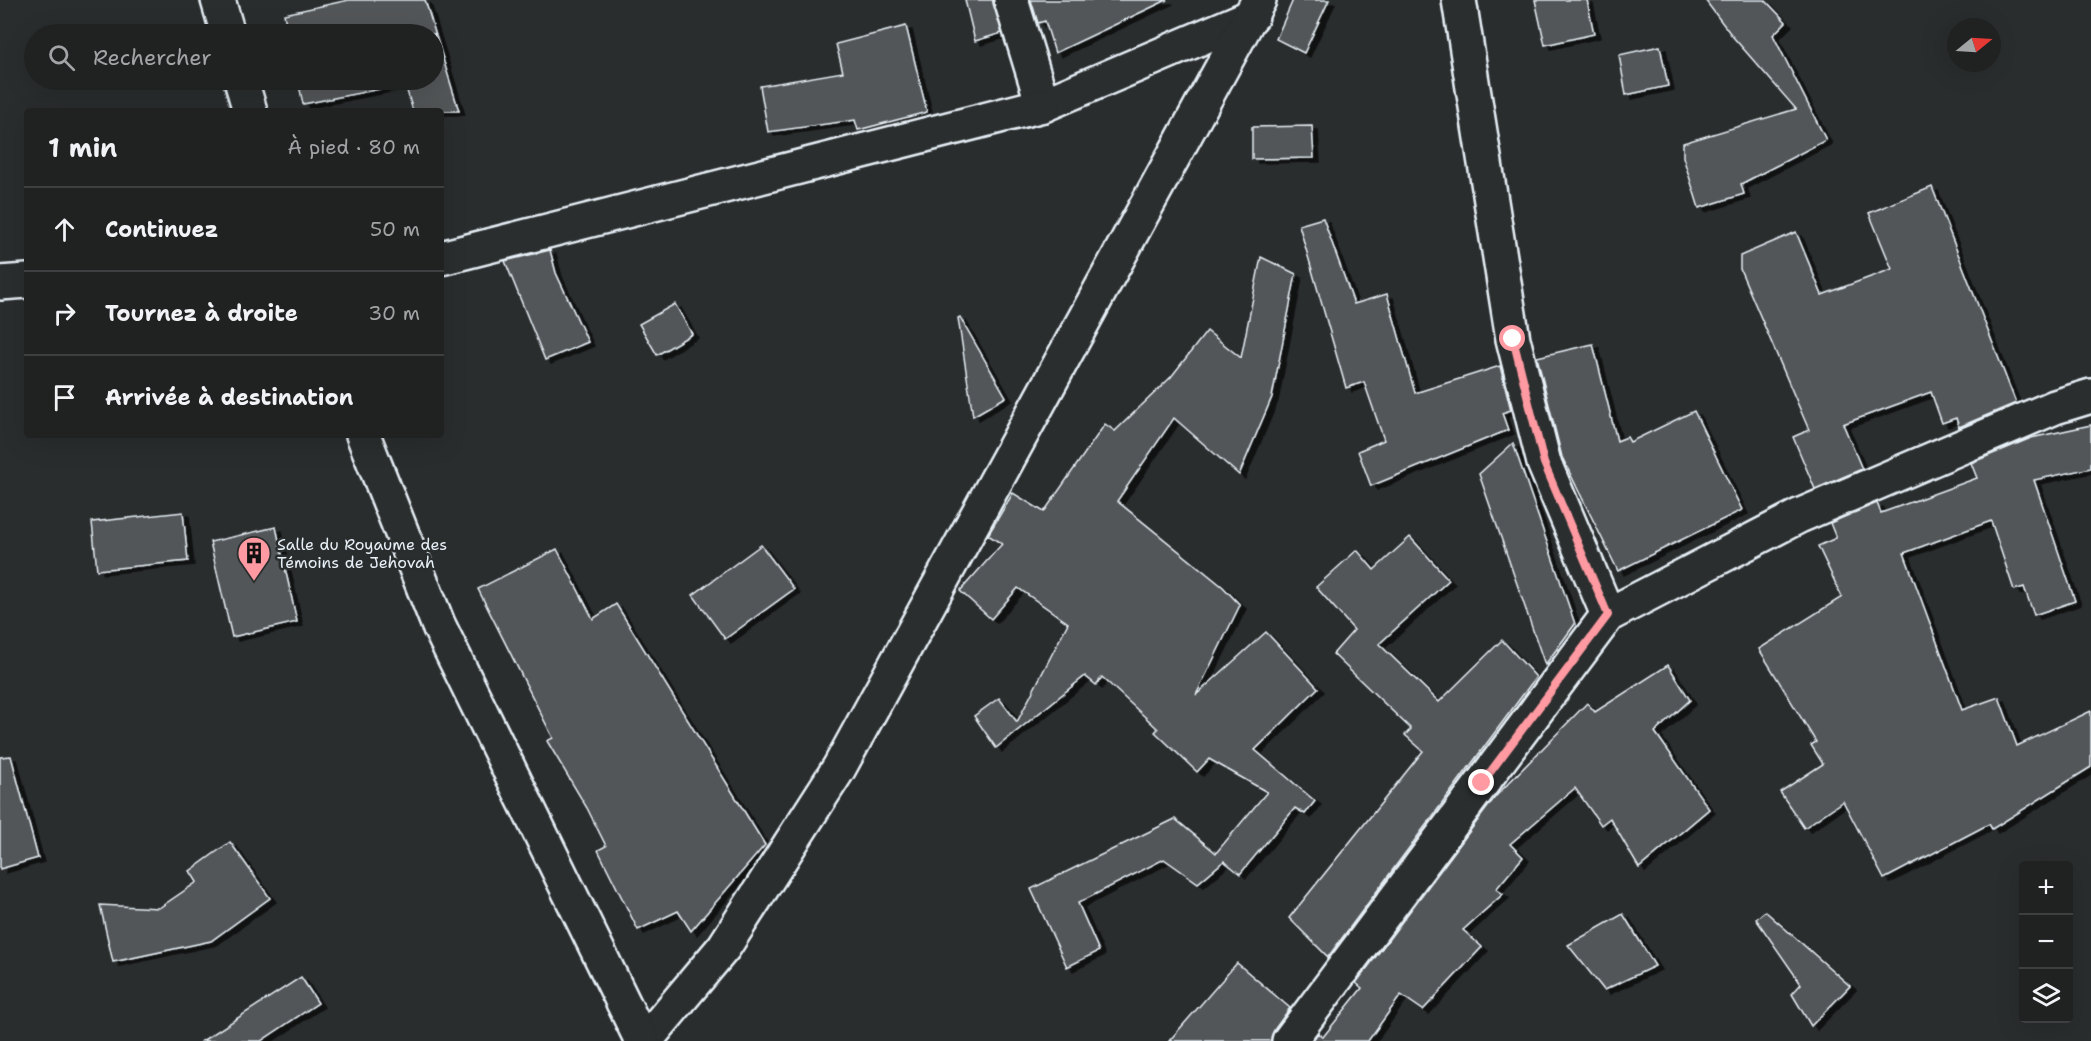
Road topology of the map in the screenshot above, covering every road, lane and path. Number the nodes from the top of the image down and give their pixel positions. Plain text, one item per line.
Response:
1 (218, 0) edge
2 (1011, 0) edge
3 (1459, 0) edge
4 (1256, 8) edge
5 (225, 24) edge
6 (244, 90) edge
7 (1043, 105) junction
8 (249, 108) edge
9 (444, 257) edge
10 (24, 281) edge
11 (0, 283) edge
12 (2091, 396) edge
13 (364, 438) edge
14 (1608, 615) junction
15 (644, 1041) edge
16 (1289, 1041) edge

1 - 5 main road
2 - 7 main road
3 - 14 main road
4 - 7 main road
4 - 15 main road
6 - 8 main road
7 - 9 main road
10 - 11 main road
12 - 14 main road
13 - 15 main road
14 - 16 main road

